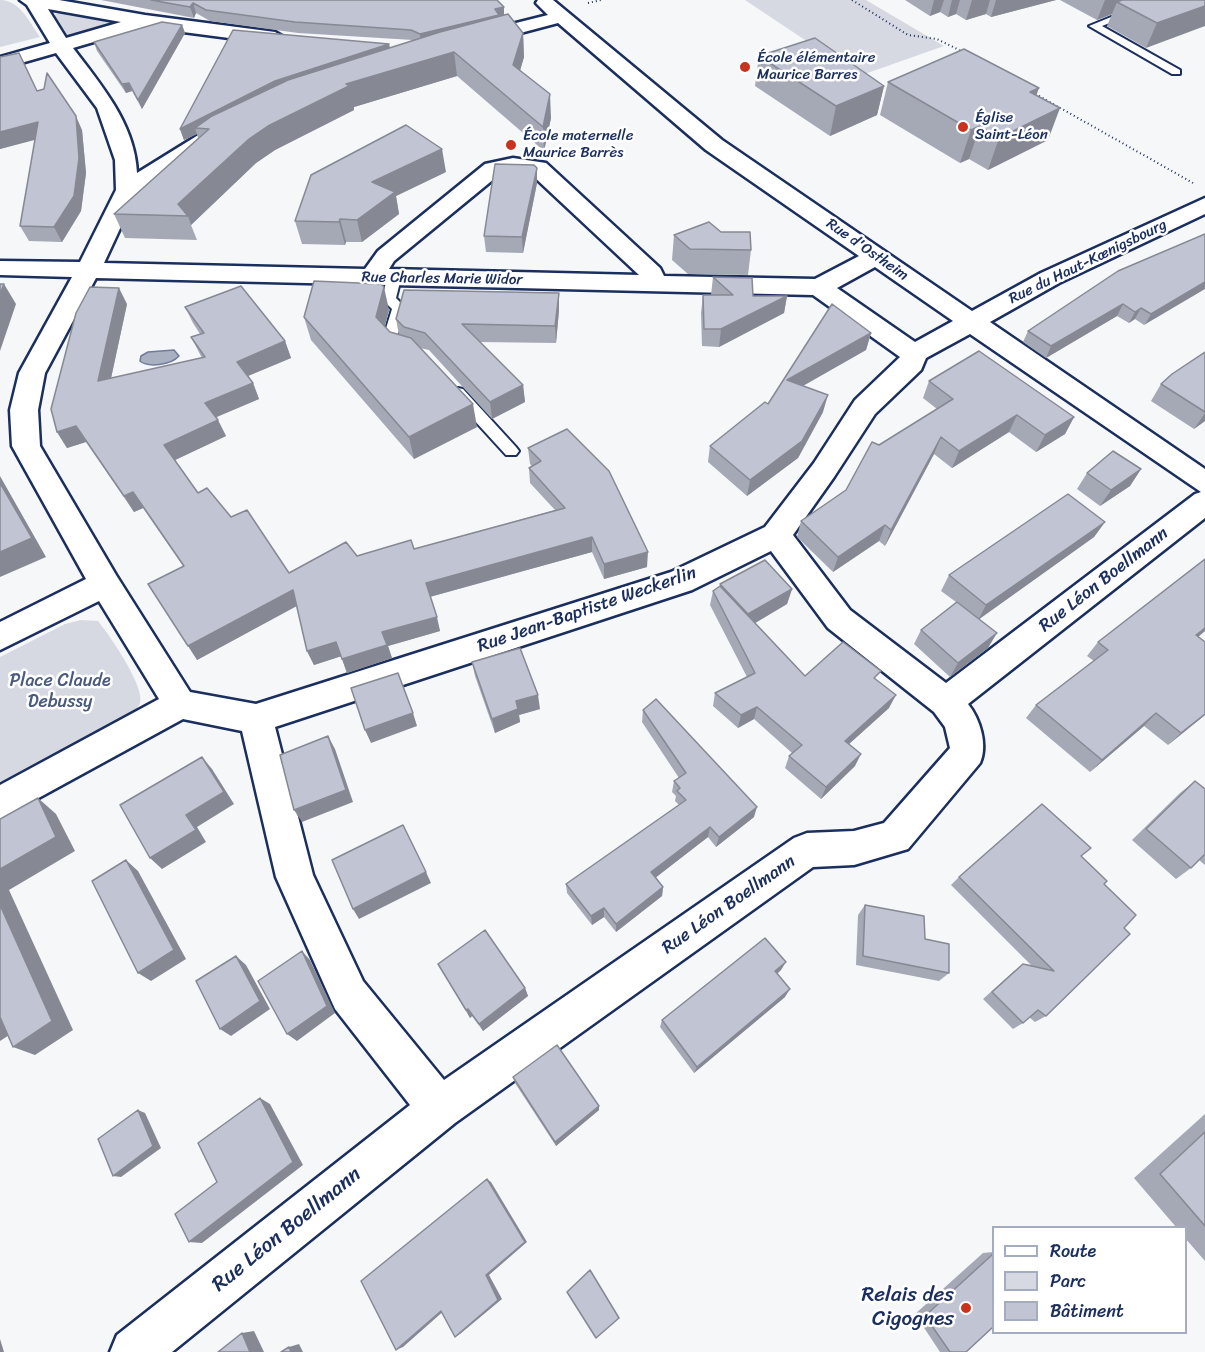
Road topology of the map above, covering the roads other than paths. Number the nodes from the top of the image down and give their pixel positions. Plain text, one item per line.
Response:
1 (542, 0) edge
2 (1162, 0) edge
3 (35, 1) edge
4 (560, 17) junction
5 (145, 21) junction
6 (288, 39) edge
7 (455, 44) edge
8 (62, 46) junction
9 (0, 63) edge
10 (1176, 72) dead end
11 (232, 124) edge
12 (127, 190) junction
13 (1200, 195) edge
14 (876, 257) junction
15 (0, 268) edge
16 (88, 271) junction
17 (385, 278) junction
18 (654, 283) junction
19 (819, 287) junction
20 (971, 322) junction
21 (412, 352) edge
22 (914, 354) junction
23 (446, 381) edge
24 (511, 451) dead end
25 (1205, 483) edge
26 (1205, 502) edge
27 (776, 535) junction
28 (105, 584) junction
29 (0, 637) edge
30 (946, 702) junction
31 (180, 704) junction
32 (256, 719) junction
33 (0, 803) edge
34 (440, 1108) junction
35 (134, 1352) edge

1 - 4 street, Rue d'Ostheim
2 - 10 lane
3 - 5 street
3 - 8 street
4 - 7 street
4 - 14 street, Rue d'Ostheim
5 - 6 street
5 - 8 street
8 - 9 street
8 - 12 street
11 - 12 street
12 - 16 street
13 - 20 street, Rue du Haut-Kœnigsbourg
14 - 19 street, Rue Charles Marie Widor
14 - 20 street, Rue d'Ostheim
15 - 16 street, Rue Charles Marie Widor
16 - 17 street, Rue Charles Marie Widor
16 - 28 street
17 - 18 street, Rue Charles Marie Widor
17 - 18 street
17 - 21 lane
18 - 19 street, Rue Charles Marie Widor
19 - 22 street
20 - 22 street, Rue Jean-Baptiste Weckerlin
20 - 25 street, Rue d'Ostheim
22 - 27 street, Rue Jean-Baptiste Weckerlin
23 - 24 lane
26 - 30 street, Rue Léon Boellmann
27 - 30 street, Rue Léon Boellmann
27 - 32 street, Rue Jean-Baptiste Weckerlin
28 - 29 street
28 - 31 street
30 - 34 street, Rue Léon Boellmann
31 - 32 street, Rue Jean-Baptiste Weckerlin
31 - 33 street
32 - 34 street
34 - 35 street, Rue Léon Boellmann

